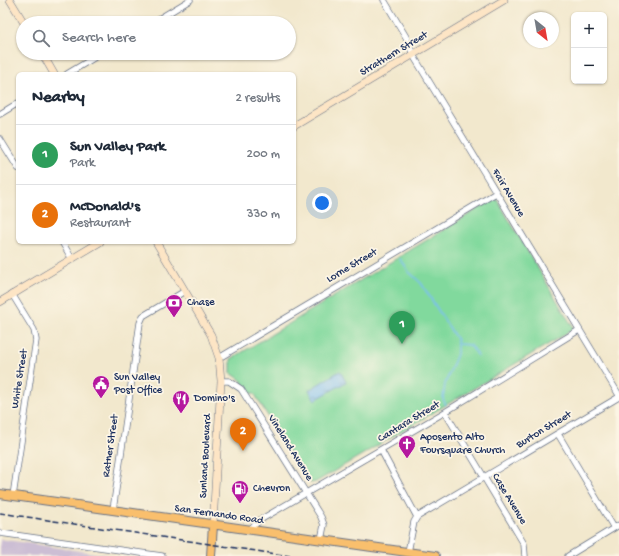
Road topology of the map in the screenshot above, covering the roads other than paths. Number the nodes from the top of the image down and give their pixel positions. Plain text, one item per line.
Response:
1 (10, 0) edge
2 (190, 0) edge
3 (384, 0) edge
4 (504, 0) edge
5 (20, 16) edge
6 (164, 16) edge
7 (413, 55) junction
8 (46, 60) edge
9 (90, 60) edge
10 (53, 72) edge
11 (70, 72) edge
12 (16, 105) edge
13 (0, 114) edge
14 (296, 125) edge
15 (0, 138) edge
16 (16, 165) edge
17 (496, 193) junction
18 (63, 244) edge
19 (96, 244) edge
20 (157, 244) edge
21 (72, 258) junction
22 (185, 291) junction
23 (12, 294) junction
24 (1, 299) edge
25 (579, 330) junction
26 (219, 358) junction
27 (221, 381) junction
28 (619, 396) edge
29 (445, 412) junction
30 (558, 434) junction
31 (381, 450) junction
32 (484, 477) junction
33 (305, 493) junction
34 (0, 494) edge
35 (13, 496) junction
36 (112, 510) junction
37 (417, 517) junction
38 (213, 524) junction
39 (616, 527) edge
40 (249, 530) junction
41 (0, 533) edge
42 (321, 540) junction
43 (408, 552) junction
44 (162, 556) edge
45 (210, 556) edge
46 (435, 556) edge
47 (525, 556) edge
48 (568, 556) edge

1 - 5 main road
2 - 6 street
3 - 7 street, Fair Avenue
4 - 7 main road, Strathern Street
7 - 14 main road, Strathern Street
7 - 17 street, Fair Avenue
8 - 10 main road
9 - 11 street
12 - 13 street
15 - 16 street
17 - 25 street, Fair Avenue
17 - 26 street, Lorne Street
18 - 21 street
19 - 21 main road
20 - 22 main road
21 - 23 main road
22 - 26 main road
22 - 36 street, Ratner Street
23 - 24 main road
23 - 35 street, White Street
25 - 28 street, Fair Avenue
25 - 29 street, Cantara Street
26 - 27 main road, Sunland Boulevard
27 - 33 street, Vineland Avenue
27 - 38 main road, Sunland Boulevard
28 - 30 street, Burton Street
29 - 31 street, Cantara Street
29 - 32 street, Case Avenue
30 - 32 street, Burton Street
30 - 39 street
31 - 33 street, Cantara Street
31 - 37 street
32 - 37 street, Burton Street
32 - 47 street, Case Avenue
33 - 40 street, Cantara Street
33 - 42 street, Vineland Avenue
34 - 35 main road, San Fernando Road
35 - 36 main road, San Fernando Road
36 - 38 main road, San Fernando Road
37 - 43 street
38 - 40 main road, San Fernando Road
38 - 45 main road, Sunland Boulevard
39 - 48 street
40 - 42 main road, San Fernando Road
41 - 44 street
42 - 43 main road, San Fernando Road
43 - 46 main road, San Fernando Road

